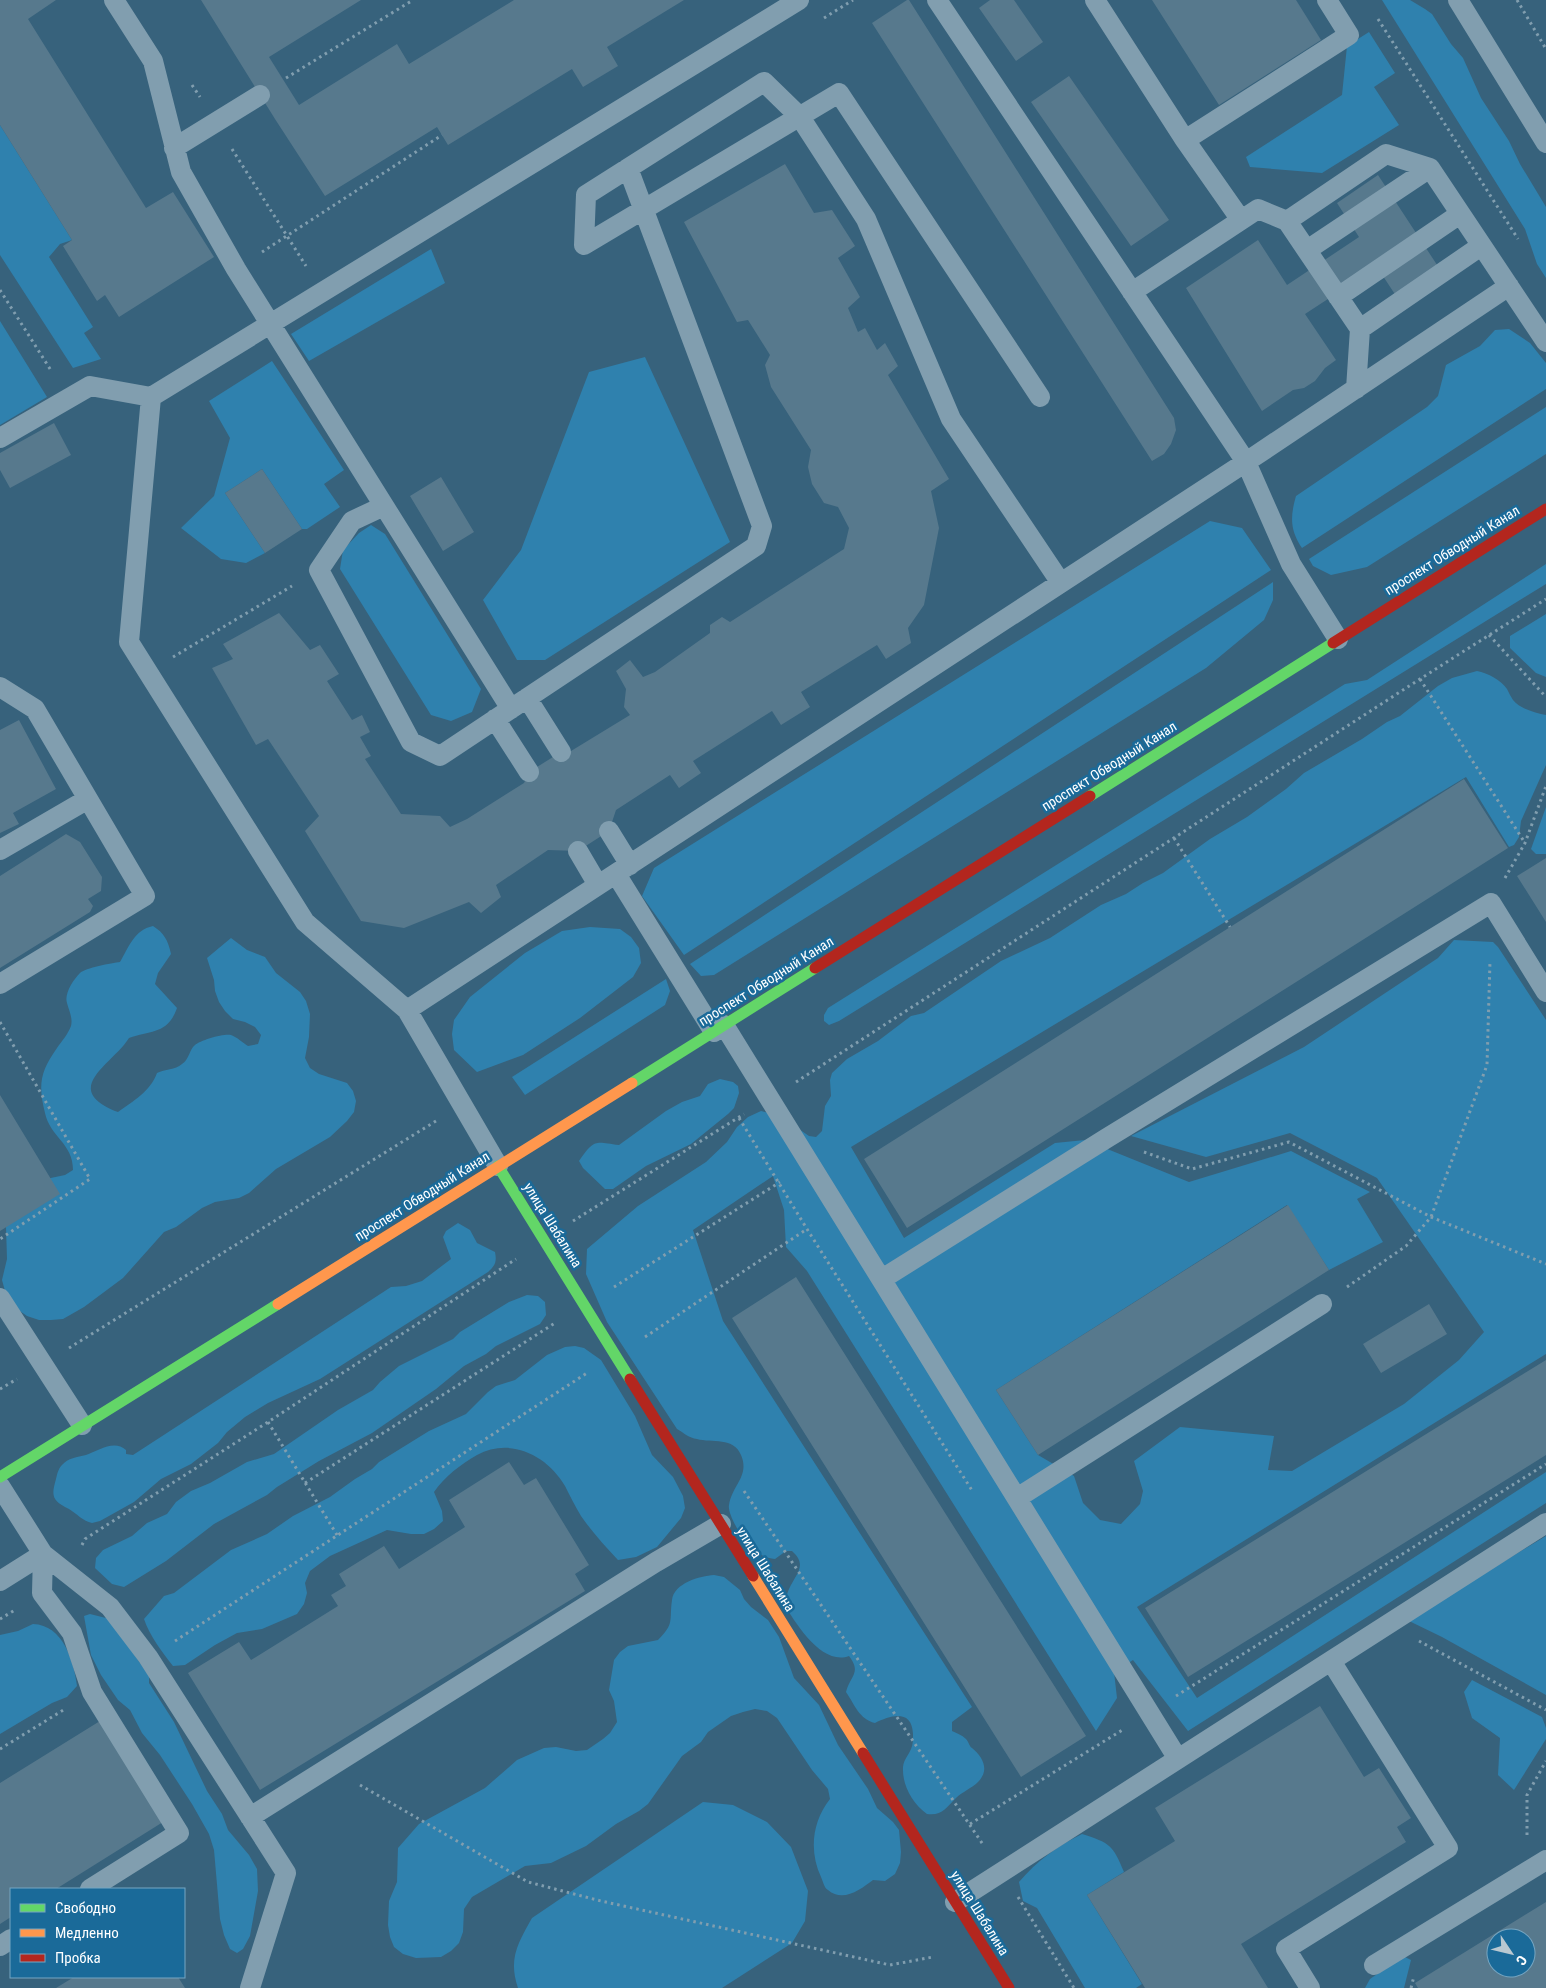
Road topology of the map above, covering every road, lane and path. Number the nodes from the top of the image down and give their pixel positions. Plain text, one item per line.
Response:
1 (114, 0) edge
2 (413, 0) edge
3 (799, 0) edge
4 (853, 0) edge
5 (937, 0) edge
6 (1095, 0) edge
7 (1327, 0) edge
8 (1458, 0) edge
9 (1517, 0) edge
10 (1376, 17) dead end
11 (821, 20) dead end
12 (1546, 49) edge
13 (283, 80) dead end
14 (260, 95) dead end
15 (800, 117) junction
16 (442, 135) dead end
17 (1185, 140) junction
18 (1546, 144) edge
19 (174, 148) junction
20 (628, 168) junction
21 (1430, 168) junction
22 (644, 210) junction
23 (1460, 214) junction
24 (1240, 220) junction
25 (1287, 222) junction
26 (1520, 242) dead end
27 (1482, 246) junction
28 (1306, 250) junction
29 (236, 269) junction
30 (1509, 286) junction
31 (0, 290) edge
32 (1132, 292) junction
33 (1338, 297) junction
34 (270, 324) junction
35 (1360, 328) junction
36 (1546, 342) edge
37 (1356, 389) junction
38 (151, 396) junction
39 (1040, 397) dead end
40 (69, 399) junction
41 (0, 438) edge
42 (1246, 462) junction
43 (384, 506) junction
44 (1546, 509) edge
45 (319, 570) junction
46 (1061, 583) junction
47 (1489, 635) dead end
48 (1338, 639) junction
49 (147, 672) junction
50 (1420, 678) dead end
51 (0, 687) edge
52 (1546, 697) edge
53 (511, 709) junction
54 (561, 752) dead end
55 (529, 772) dead end
56 (1546, 786) edge
57 (88, 799) junction
58 (609, 831) dead end
59 (1174, 838) dead end
60 (1525, 843) junction
61 (0, 850) edge
62 (578, 851) dead end
63 (623, 869) junction
64 (598, 885) junction
65 (1491, 903) junction
66 (1230, 927) dead end
67 (1490, 960) dead end
68 (0, 984) edge
69 (1546, 992) edge
70 (408, 1010) junction
71 (0, 1022) edge
72 (719, 1028) junction
73 (463, 1102) junction
74 (739, 1118) dead end
75 (1107, 1138) junction
76 (498, 1166) junction
77 (1431, 1217) junction
78 (807, 1229) junction
79 (0, 1239) edge
80 (1546, 1264) edge
81 (882, 1279) junction
82 (0, 1298) edge
83 (1322, 1304) joint
84 (616, 1355) junction
85 (43, 1364) junction
86 (0, 1390) edge
87 (268, 1422) dead end
88 (82, 1426) junction
89 (1546, 1464) edge
90 (0, 1477) edge
91 (0, 1486) edge
92 (741, 1487) dead end
93 (976, 1496) dead end
94 (1017, 1498) junction
95 (1546, 1523) edge
96 (721, 1524) junction
97 (43, 1554) junction
98 (0, 1581) edge
99 (1388, 1624) junction
100 (1331, 1661) junction
101 (1546, 1710) edge
102 (1150, 1713) junction
103 (1178, 1759) junction
104 (1546, 1761) edge
105 (330, 1767) junction
106 (250, 1817) junction
107 (970, 1824) junction
108 (1546, 1860) edge
109 (1002, 1872) junction
110 (1527, 1872) junction
111 (92, 1888) edge
112 (955, 1902) junction
113 (934, 1957) dead end
114 (1374, 1965) dead end
115 (250, 1988) edge
116 (1009, 1988) edge
117 (1074, 1988) edge
118 (1310, 1988) edge

1 - 19 lane
2 - 13 path
3 - 34 lane
4 - 11 path
5 - 32 lane
6 - 17 lane
7 - 17 lane
8 - 18 lane
9 - 12 path
10 - 26 path
14 - 19 lane
15 - 20 lane
15 - 22 lane
15 - 39 lane
15 - 46 lane
16 - 29 path
17 - 24 lane
19 - 29 lane
20 - 22 lane
20 - 22 lane
21 - 23 lane
21 - 25 lane
21 - 28 lane
22 - 53 lane
23 - 27 lane
23 - 33 lane
24 - 25 lane
24 - 32 lane
25 - 28 lane
27 - 30 lane
27 - 35 lane
28 - 33 lane
29 - 34 lane
30 - 36 lane
30 - 37 lane
31 - 40 path
32 - 42 lane
33 - 35 lane
34 - 38 lane
34 - 43 lane
35 - 37 lane
37 - 42 lane
38 - 40 lane
38 - 49 lane
40 - 41 lane
42 - 46 lane
42 - 48 lane
43 - 45 lane
43 - 53 lane
44 - 48 main road, проспект Обводный Канал
45 - 49 path
45 - 53 lane
46 - 63 lane
47 - 52 path
48 - 72 main road, проспект Обводный Канал
49 - 70 lane
50 - 60 path
51 - 57 lane
53 - 54 lane
53 - 55 lane
56 - 60 path
57 - 61 lane
57 - 68 lane
58 - 63 lane
59 - 66 path
60 - 65 path
62 - 64 lane
63 - 64 lane
63 - 72 lane
64 - 70 lane
65 - 69 lane
65 - 75 lane
67 - 77 path
70 - 73 lane
71 - 79 path
72 - 76 main road, проспект Обводный Канал
72 - 81 lane
73 - 76 lane
73 - 85 path
74 - 78 path
75 - 77 path
75 - 81 lane
76 - 84 main road, улица Шабалина
76 - 88 main road, проспект Обводный Канал
77 - 80 path
77 - 83 path
78 - 84 path
78 - 93 path
81 - 94 lane
82 - 85 lane
83 - 94 lane
84 - 87 path
84 - 96 main road, улица Шабалина
85 - 86 path
85 - 88 lane
88 - 90 main road, проспект Обводный Канал
89 - 102 path
91 - 97 lane
92 - 107 path
94 - 102 lane
95 - 99 lane
96 - 105 lane
96 - 112 main road, улица Шабалина
97 - 98 lane
97 - 106 lane
97 - 111 lane
99 - 100 lane
99 - 101 path
100 - 103 lane
100 - 118 lane
102 - 103 lane
102 - 107 path
103 - 109 lane
104 - 110 path
105 - 106 lane
105 - 113 path
106 - 115 lane
107 - 109 path
108 - 110 lane
109 - 112 lane
109 - 117 path
110 - 114 lane
112 - 116 main road, улица Шабалина

